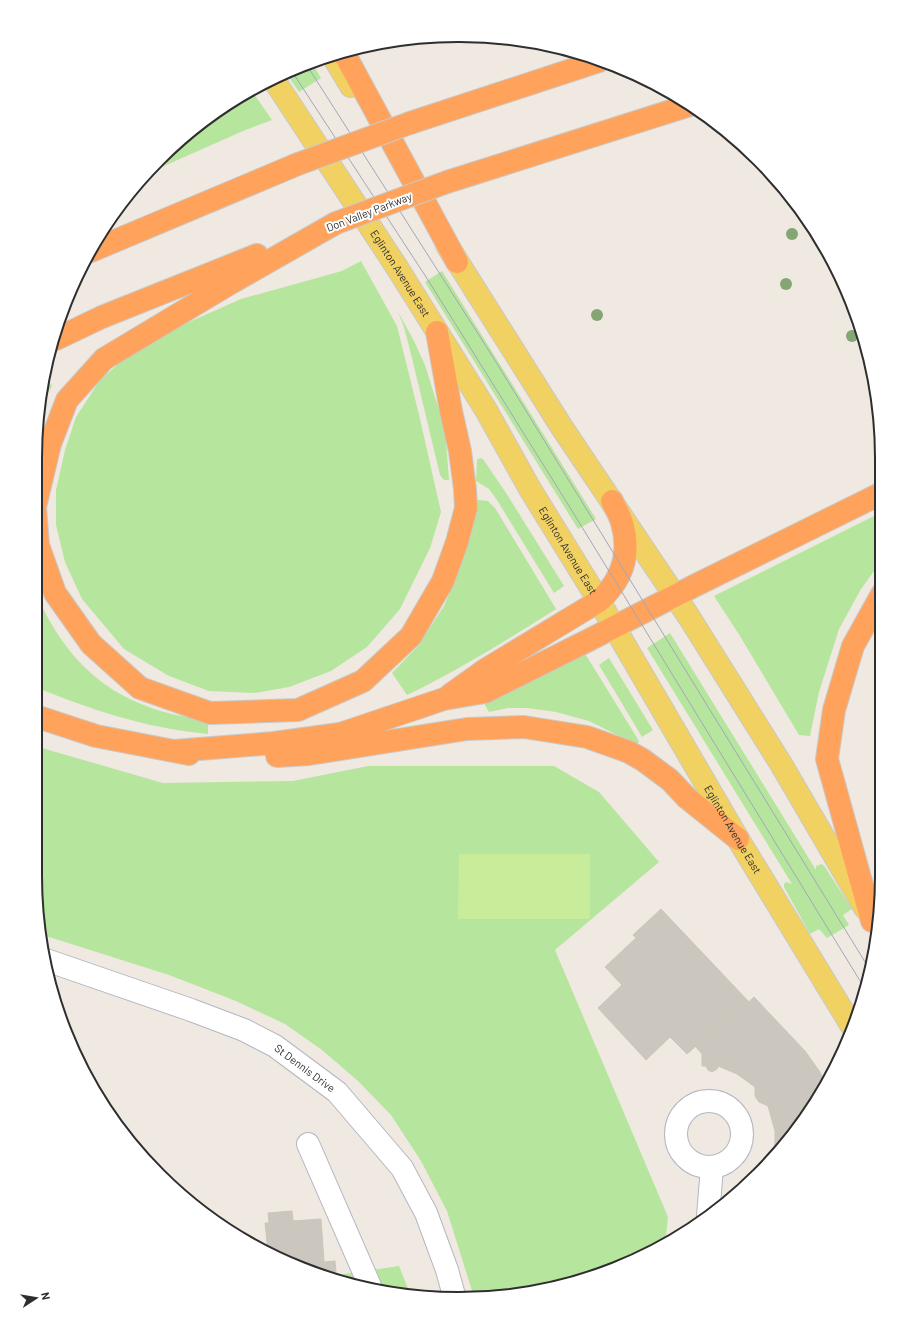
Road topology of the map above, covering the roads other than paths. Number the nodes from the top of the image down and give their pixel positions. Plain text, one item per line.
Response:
1 (346, 57) edge
2 (575, 59) edge
3 (336, 61) edge
4 (591, 64) edge
5 (556, 74) junction
6 (277, 84) edge
7 (682, 107) edge
8 (336, 224) junction
9 (99, 248) edge
10 (457, 262) junction
11 (437, 332) junction
12 (60, 337) edge
13 (42, 478) edge
14 (875, 496) edge
15 (612, 501) junction
16 (42, 556) edge
17 (675, 596) junction
18 (599, 602) junction
19 (875, 607) edge
20 (613, 627) junction
21 (444, 699) junction
22 (42, 718) edge
23 (174, 751) junction
24 (738, 839) junction
25 (873, 916) edge
26 (872, 919) edge
27 (51, 962) edge
28 (849, 1021) edge
29 (308, 1144) dead end
30 (712, 1167) dead end
31 (709, 1208) edge
32 (368, 1282) edge
33 (453, 1292) edge

1 - 10 highway
2 - 5 highway
3 - 10 main road
4 - 5 highway
5 - 9 highway, bridge
6 - 11 main road, Eglinton Avenue East
7 - 8 highway, Don Valley Parkway, bridge
8 - 12 highway, Don Valley Parkway
8 - 13 highway
10 - 15 main road
11 - 16 highway
11 - 18 main road, Eglinton Avenue East
14 - 17 highway
15 - 17 main road
15 - 18 highway
17 - 20 highway
17 - 26 main road
18 - 20 main road, Eglinton Avenue East
18 - 21 highway
19 - 25 highway
20 - 21 highway
20 - 24 main road, Eglinton Avenue East
21 - 23 highway
22 - 23 highway
23 - 24 highway
24 - 28 main road, Eglinton Avenue East
27 - 33 street, St Dennis Drive
29 - 32 street
30 - 31 street

